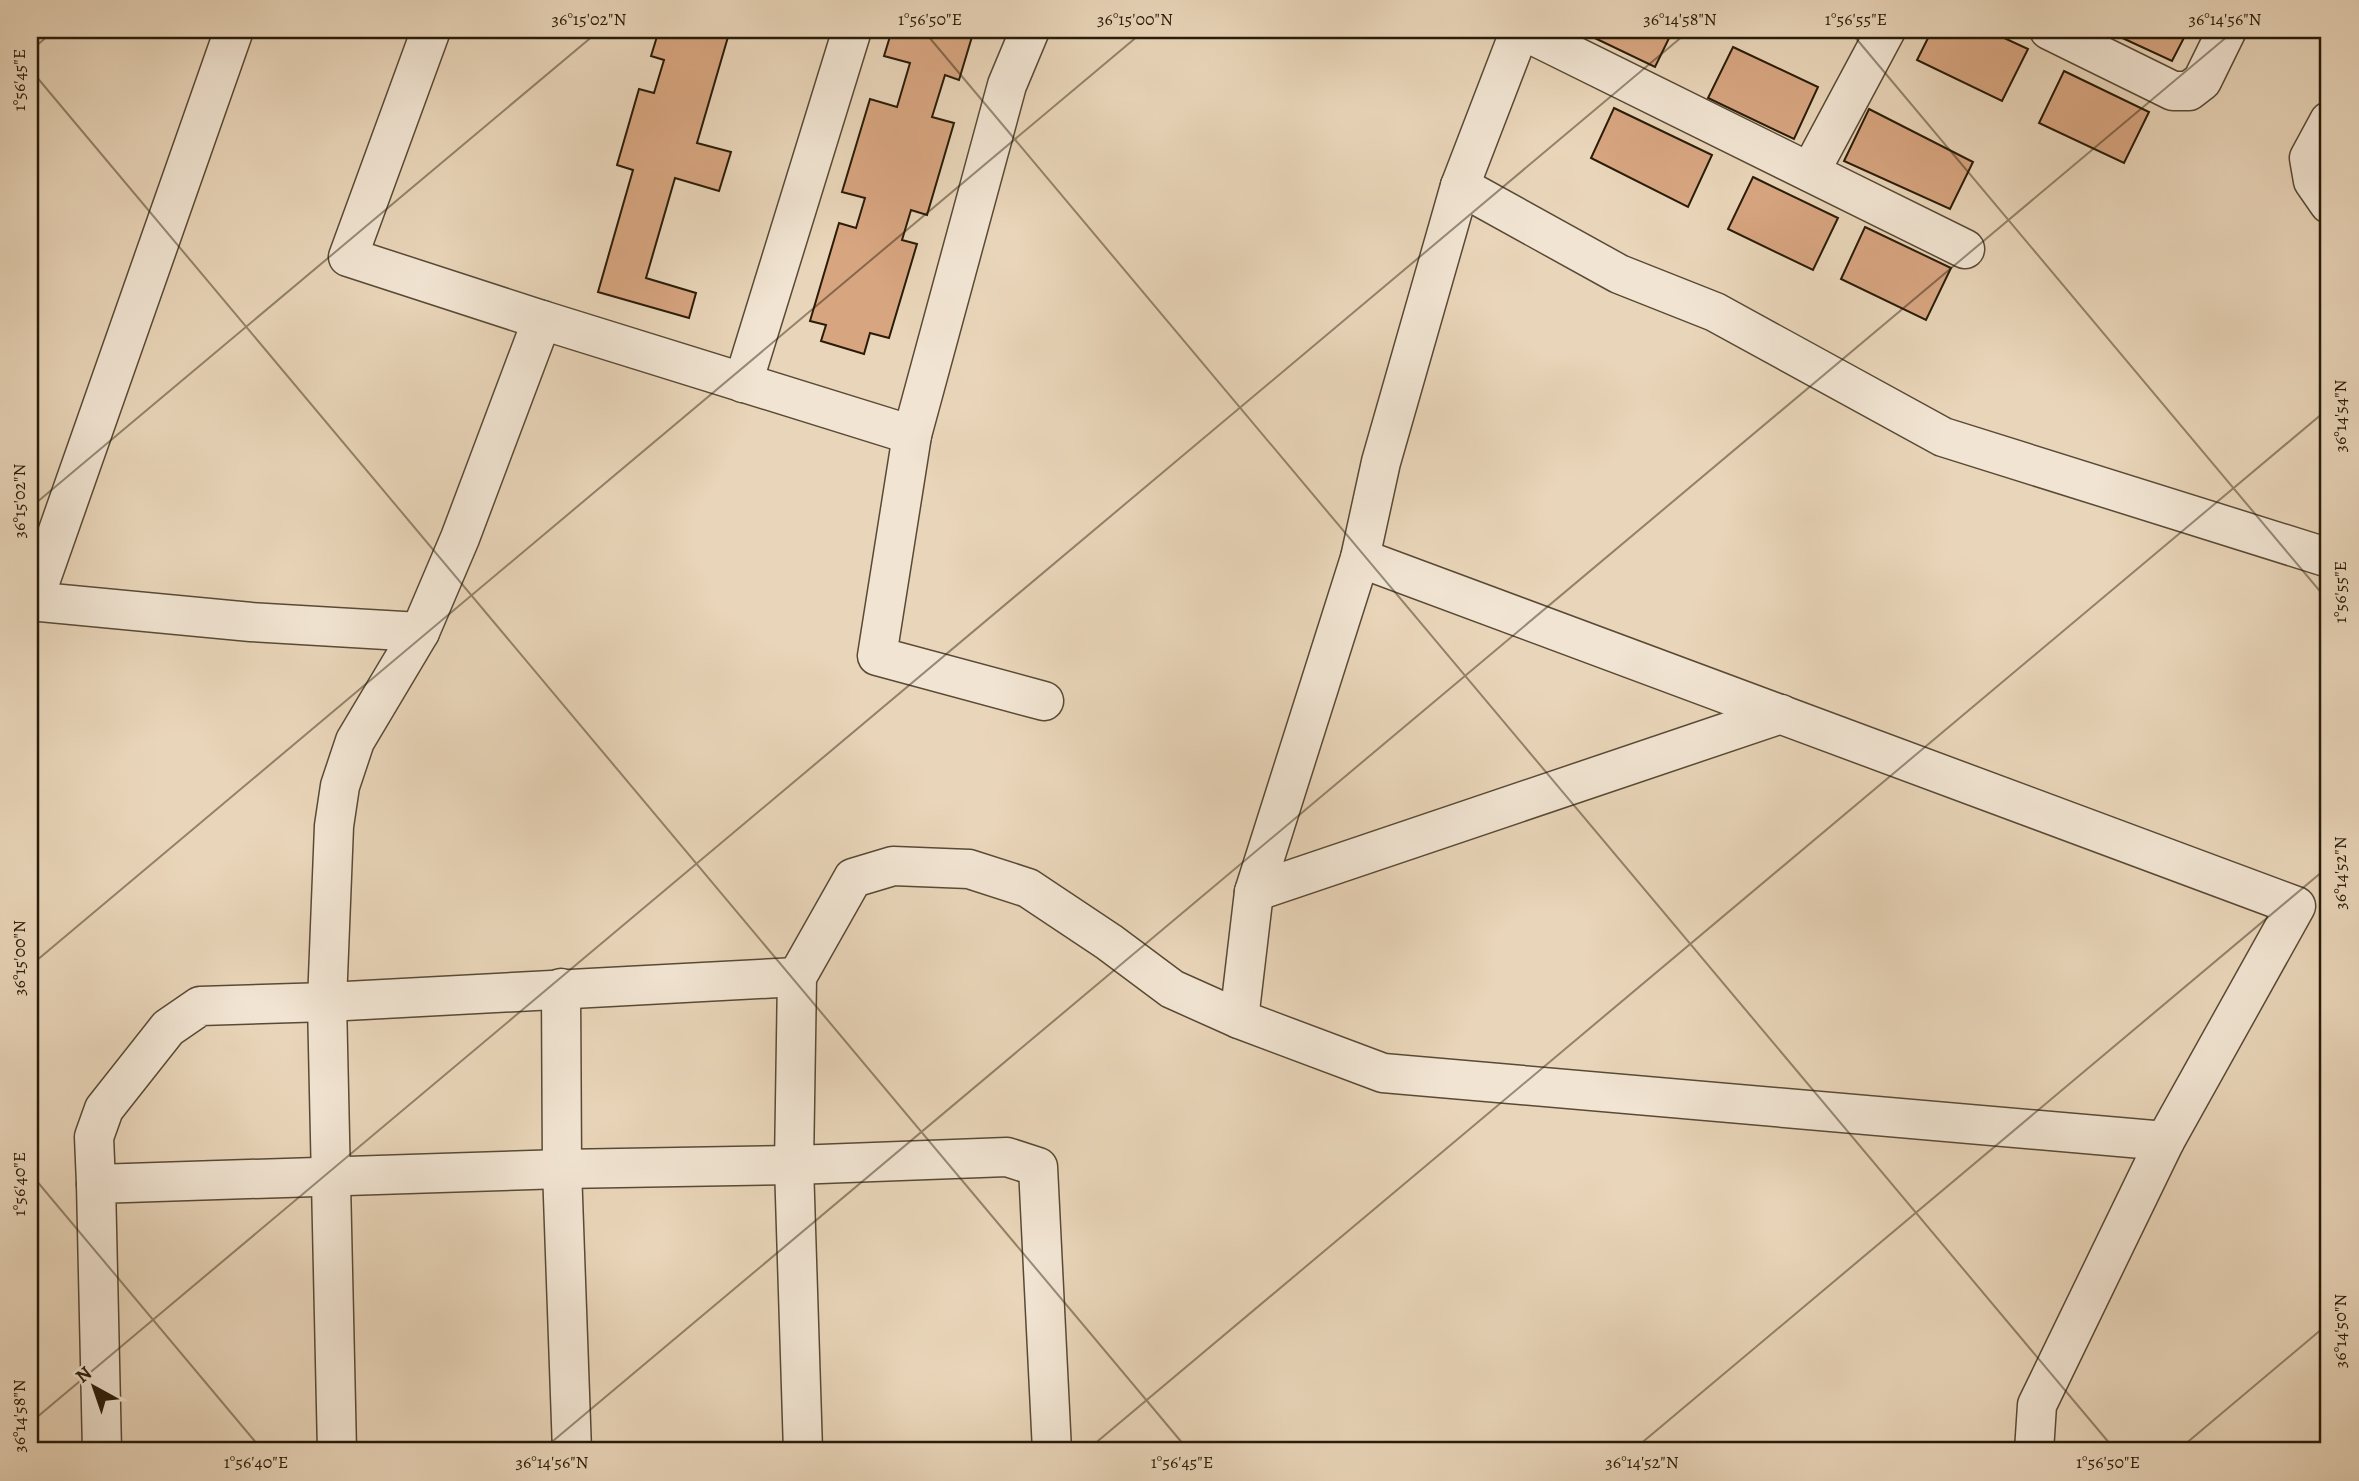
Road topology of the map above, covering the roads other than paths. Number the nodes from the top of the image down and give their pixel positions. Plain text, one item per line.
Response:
1 (234, 30) edge
2 (431, 30) edge
3 (852, 30) edge
4 (1030, 30) edge
5 (1521, 30) edge
6 (1886, 30) edge
7 (2049, 30) edge
8 (2227, 30) edge
9 (2329, 121) edge
10 (1810, 172) junction
11 (1460, 186) junction
12 (2329, 204) edge
13 (1965, 248) dead end
14 (542, 320) junction
15 (743, 383) junction
16 (912, 435) junction
17 (1360, 558) junction
18 (2329, 558) edge
19 (32, 601) edge
20 (420, 632) junction
21 (1044, 701) dead end
22 (1780, 714) junction
23 (1254, 892) junction
24 (797, 977) junction
25 (561, 988) junction
26 (327, 1002) junction
27 (1239, 1019) junction
28 (2165, 1141) junction
29 (794, 1166) junction
30 (562, 1169) junction
31 (329, 1175) junction
32 (96, 1184) junction
33 (102, 1451) edge
34 (337, 1451) edge
35 (572, 1451) edge
36 (803, 1451) edge
37 (1052, 1451) edge
38 (2034, 1451) edge

1 - 19 street
2 - 14 street
3 - 15 street
4 - 16 street
5 - 10 street
5 - 11 street
6 - 10 street
7 - 8 street
9 - 12 street
10 - 13 street
11 - 17 street
11 - 18 street
14 - 15 street
14 - 20 street
15 - 16 street
16 - 21 street
17 - 22 street
17 - 23 street
19 - 20 street
20 - 26 street
22 - 23 street
22 - 28 street
23 - 27 street
24 - 25 street
24 - 27 street
24 - 29 street
25 - 26 street
25 - 30 street
26 - 31 street
26 - 32 street
27 - 28 street
28 - 38 street
29 - 30 street
29 - 36 street
29 - 37 street
30 - 31 street
30 - 35 street
31 - 32 street
31 - 34 street
32 - 33 street

